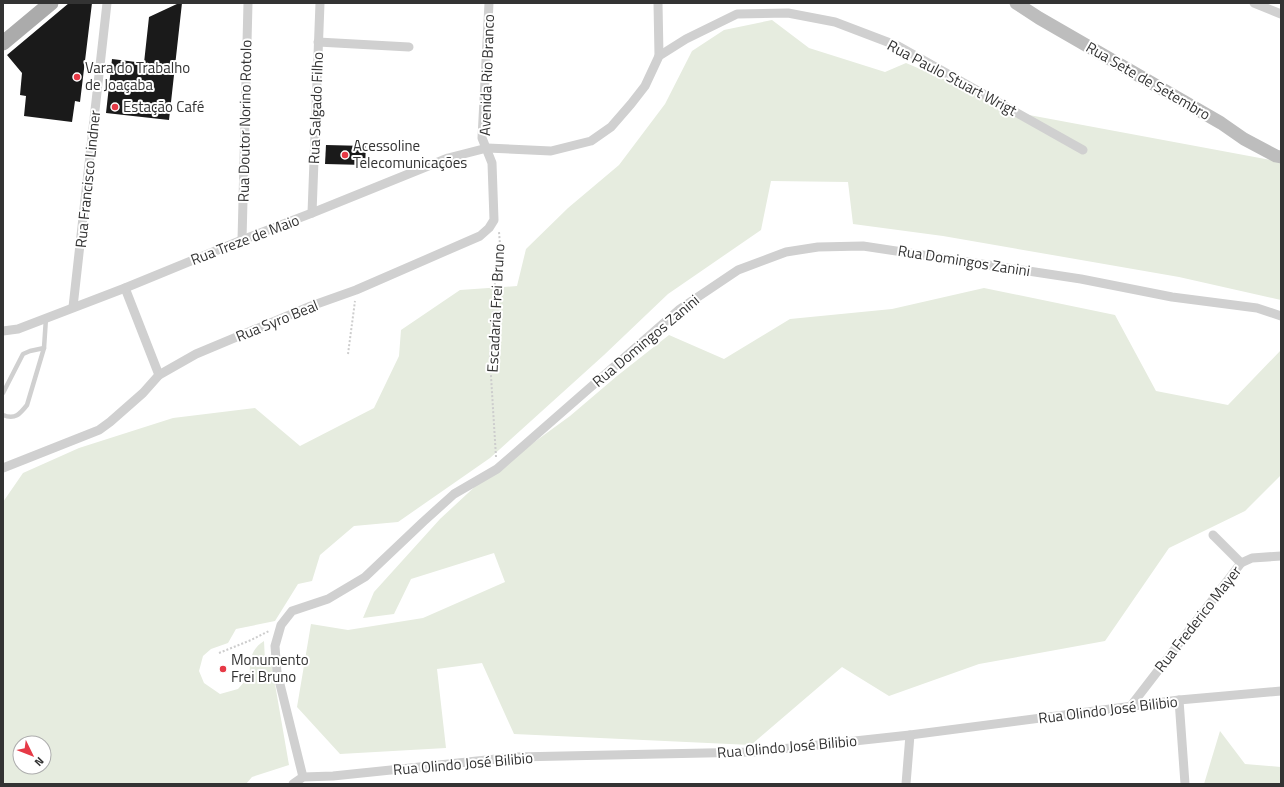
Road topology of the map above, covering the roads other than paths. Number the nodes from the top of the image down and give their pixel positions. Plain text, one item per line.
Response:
1 (51, 3) edge
2 (107, 3) edge
3 (248, 3) edge
4 (320, 3) edge
5 (489, 3) edge
6 (658, 3) edge
7 (1016, 3) edge
8 (1254, 3) edge
9 (1281, 14) edge
10 (318, 42) junction
11 (3, 43) edge
12 (408, 47) dead end
13 (659, 56) junction
14 (487, 148) junction
15 (1083, 150) dead end
16 (1281, 157) edge
17 (312, 213) junction
18 (242, 240) junction
19 (125, 288) junction
20 (74, 308) junction
21 (1281, 316) edge
22 (46, 318) junction
23 (3, 331) edge
24 (44, 348) junction
25 (159, 375) junction
26 (3, 393) edge
27 (3, 415) edge
28 (3, 468) edge
29 (1212, 536) dead end
30 (1281, 556) edge
31 (1241, 563) junction
32 (1281, 691) edge
33 (1179, 700) junction
34 (1130, 707) junction
35 (910, 734) junction
36 (303, 777) junction
37 (293, 784) edge
38 (906, 784) edge
39 (1185, 784) edge

1 - 11 main road
2 - 20 street, Rua Francisco Lindner
3 - 18 street, Rua Doutor Norino Rotolo
4 - 10 street, Rua Salgado Filho
5 - 14 street, Avenida Rio Branco
6 - 13 street
7 - 16 street, Rua Sete de Setembro
8 - 9 street
10 - 12 street
10 - 17 street, Rua Salgado Filho
13 - 14 street
13 - 15 street, Rua Paulo Stuart Wrigt
14 - 17 street, Rua Treze de Maio
14 - 25 street, Rua Syro Beal
17 - 18 street, Rua Treze de Maio
18 - 19 street, Rua Treze de Maio
19 - 20 street, Rua Treze de Maio
19 - 25 street
20 - 22 street, Rua Treze de Maio
21 - 36 street, Rua Domingos Zanini
22 - 23 street, Rua Treze de Maio
22 - 24 lane
24 - 26 lane
24 - 27 lane
25 - 28 street, Rua Syro Beal
29 - 31 street
30 - 31 street, Rua Frederico Mayer
31 - 34 street, Rua Frederico Mayer
32 - 33 street, Rua Olindo José Bilibio
33 - 34 street, Rua Olindo José Bilibio
33 - 39 street
34 - 35 street, Rua Olindo José Bilibio
35 - 36 street, Rua Olindo José Bilibio
35 - 38 street
36 - 37 street

